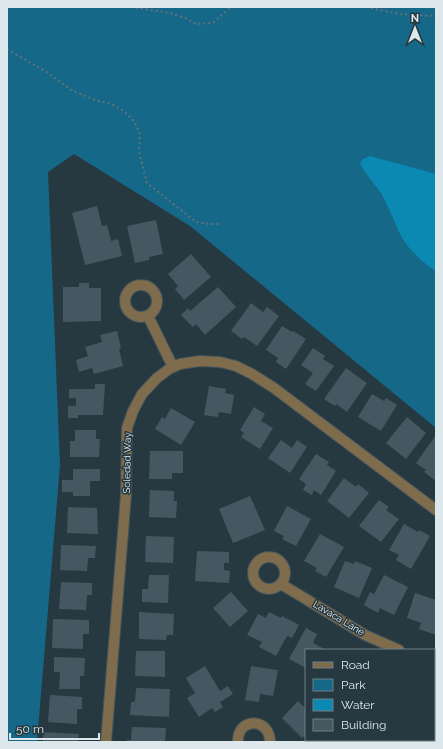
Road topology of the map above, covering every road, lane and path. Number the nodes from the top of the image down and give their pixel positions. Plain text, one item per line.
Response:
1 (131, 7) edge
2 (231, 7) edge
3 (366, 7) edge
4 (436, 16) edge
5 (7, 49) edge
6 (219, 224) dead end
7 (148, 316) dead end
8 (173, 367) junction
9 (436, 510) edge
10 (281, 584) dead end
11 (397, 649) edge
12 (106, 742) edge
13 (238, 742) edge
14 (270, 742) edge

1 - 2 path
3 - 4 path
5 - 6 path
7 - 8 street
8 - 9 street, Soledad Way
8 - 12 street, Soledad Way
10 - 11 street, Lavaca Lane
13 - 14 street

